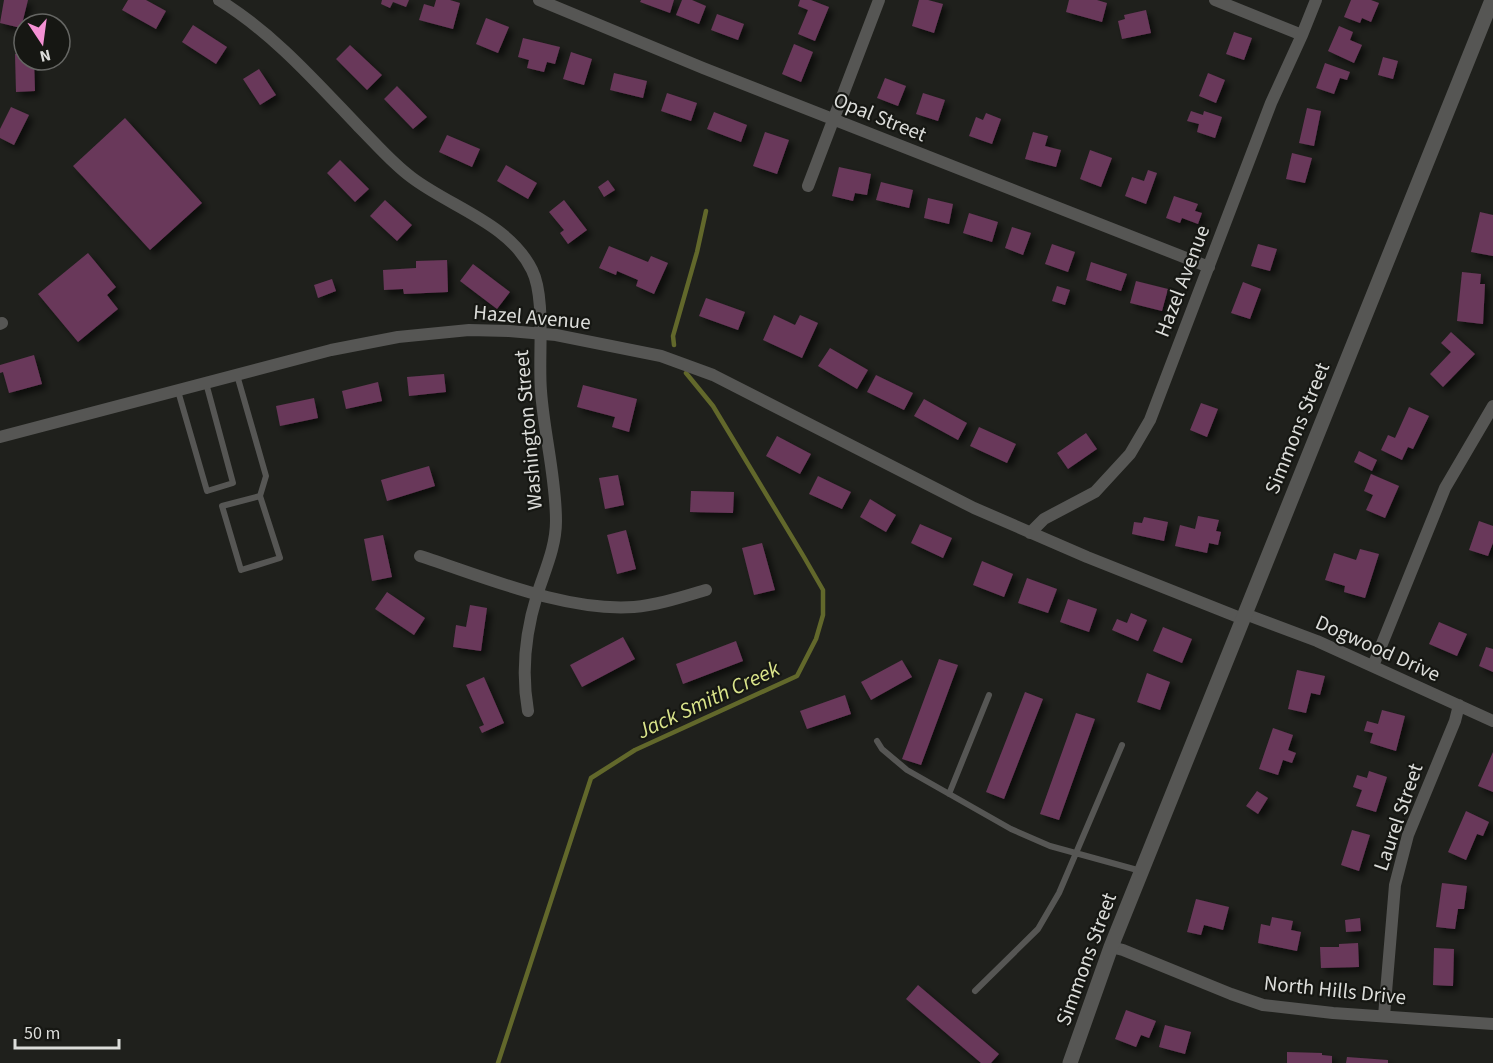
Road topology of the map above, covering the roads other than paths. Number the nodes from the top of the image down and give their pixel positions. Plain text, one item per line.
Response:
1 (219, 0) edge
2 (539, 0) edge
3 (879, 0) edge
4 (1215, 0) edge
5 (1316, 0) edge
6 (1492, 0) edge
7 (1302, 34) junction
8 (834, 119) junction
9 (808, 186) dead end
10 (1209, 267) junction
11 (539, 334) junction
12 (236, 375) junction
13 (206, 383) junction
14 (178, 390) junction
15 (1493, 406) edge
16 (0, 436) edge
17 (260, 496) junction
18 (1030, 533) junction
19 (420, 556) dead end
20 (706, 590) dead end
21 (537, 594) junction
22 (1244, 616) junction
23 (1373, 666) junction
24 (989, 695) dead end
25 (1459, 705) junction
26 (528, 711) dead end
27 (1493, 721) edge
28 (877, 741) dead end
29 (1122, 745) dead end
30 (949, 794) junction
31 (1076, 853) junction
32 (1141, 871) junction
33 (1111, 947) junction
34 (975, 991) dead end
35 (1384, 1016) junction
36 (1493, 1024) edge
37 (1070, 1063) edge

1 - 11 street, Washington Street
2 - 8 street, Opal Street
3 - 8 street
4 - 7 street
5 - 7 street, Hazel Avenue
6 - 22 street, Simmons Street
7 - 10 street, Hazel Avenue
8 - 9 street
8 - 10 street, Opal Street
10 - 18 street, Hazel Avenue
11 - 12 street, Hazel Avenue
11 - 18 street, Hazel Avenue
11 - 21 street, Washington Street
12 - 13 street, Hazel Avenue
12 - 17 lane
13 - 14 street, Hazel Avenue
13 - 14 lane
14 - 16 street, Hazel Avenue
15 - 23 street
17 - 17 lane
18 - 22 street, Hazel Avenue
19 - 21 street
20 - 21 street
21 - 26 street, Washington Street
22 - 23 street, Dogwood Drive
22 - 32 street, Simmons Street
23 - 25 street, Dogwood Drive
24 - 30 lane
25 - 27 street, Dogwood Drive
25 - 35 street, Laurel Street
28 - 30 lane, Simmons Street
29 - 31 lane
30 - 31 lane, Simmons Street
31 - 32 lane, Simmons Street
31 - 34 lane
32 - 33 street, Simmons Street
33 - 35 street, North Hills Drive
33 - 37 street, Simmons Street
35 - 36 street, North Hills Drive

